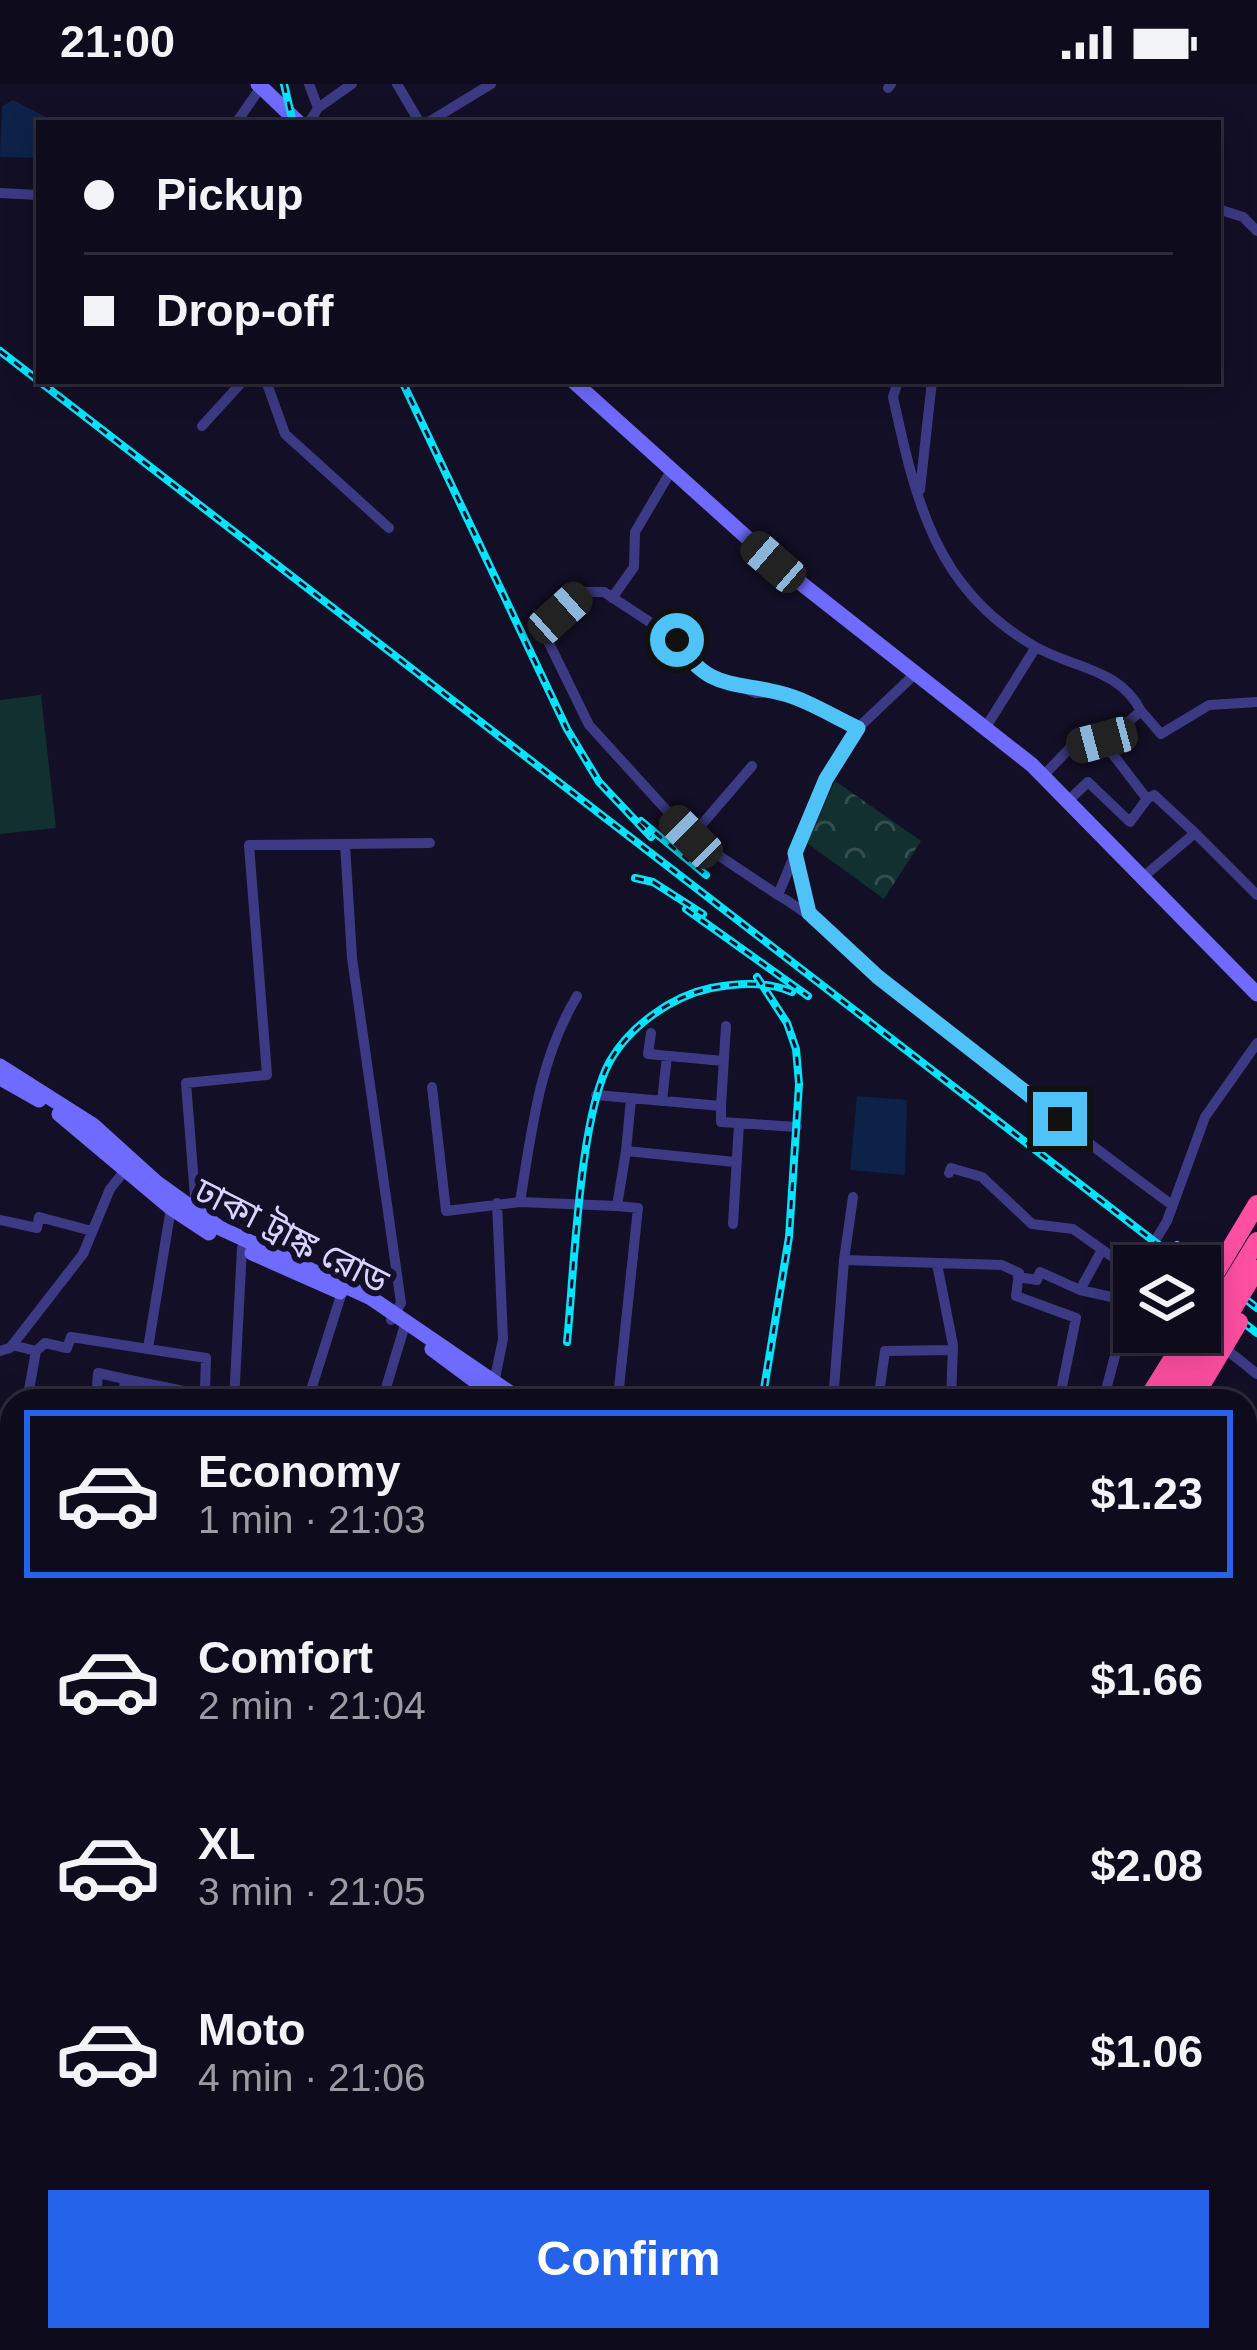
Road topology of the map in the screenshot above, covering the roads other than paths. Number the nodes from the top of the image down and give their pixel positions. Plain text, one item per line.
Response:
1 (309, 84) edge
2 (352, 84) edge
3 (397, 84) edge
4 (491, 84) edge
5 (260, 85) edge
6 (318, 108) junction
7 (238, 120) edge
8 (296, 120) edge
9 (311, 120) edge
10 (421, 120) edge
11 (428, 120) edge
12 (0, 193) edge
13 (36, 195) edge
14 (1221, 210) edge
15 (1257, 231) edge
16 (240, 384) edge
17 (267, 384) edge
18 (576, 384) edge
19 (897, 384) edge
20 (932, 384) edge
21 (202, 426) dead end
22 (671, 471) junction
23 (920, 499) junction
24 (388, 529) dead end
25 (612, 598) junction
26 (1036, 647) junction
27 (915, 674) junction
28 (1257, 702) edge
29 (1141, 711) junction
30 (858, 728) junction
31 (984, 730) junction
32 (1102, 740) junction
33 (752, 766) dead end
34 (1043, 776) junction
35 (1148, 799) junction
36 (1069, 800) junction
37 (1195, 833) junction
38 (691, 837) junction
39 (430, 843) dead end
40 (345, 844) junction
41 (795, 853) junction
42 (1143, 877) junction
43 (778, 895) junction
44 (1257, 895) edge
45 (809, 913) junction
46 (1257, 994) edge
47 (578, 996) dead end
48 (726, 1026) dead end
49 (650, 1033) dead end
50 (1257, 1043) edge
51 (667, 1056) junction
52 (723, 1061) junction
53 (0, 1066) edge
54 (0, 1078) edge
55 (432, 1087) dead end
56 (596, 1095) dead end
57 (631, 1099) junction
58 (662, 1101) junction
59 (721, 1106) junction
60 (740, 1124) junction
61 (796, 1126) dead end
62 (626, 1151) junction
63 (735, 1162) junction
64 (126, 1169) junction
65 (949, 1173) dead end
66 (853, 1197) dead end
67 (520, 1202) junction
68 (497, 1203) junction
69 (1257, 1204) edge
70 (1172, 1205) junction
71 (617, 1206) junction
72 (171, 1208) junction
73 (191, 1208) junction
74 (0, 1220) edge
75 (1257, 1221) edge
76 (733, 1224) dead end
77 (92, 1231) junction
78 (1257, 1241) edge
79 (1150, 1245) edge
80 (242, 1248) junction
81 (1102, 1250) junction
82 (1113, 1256) edge
83 (844, 1260) junction
84 (938, 1264) junction
85 (1221, 1264) edge
86 (1257, 1269) edge
87 (1018, 1277) junction
88 (1221, 1280) edge
89 (1080, 1289) junction
90 (342, 1292) junction
91 (1257, 1292) edge
92 (1113, 1297) edge
93 (402, 1322) junction
94 (1221, 1346) edge
95 (6, 1348) edge
96 (148, 1348) junction
97 (953, 1350) junction
98 (36, 1352) junction
99 (1117, 1353) edge
100 (1175, 1353) edge
101 (1257, 1374) edge
102 (125, 1378) junction
103 (619, 1388) dead end
104 (29, 1389) edge
105 (97, 1389) edge
106 (124, 1389) edge
107 (166, 1389) edge
108 (198, 1389) edge
109 (234, 1389) edge
110 (312, 1389) edge
111 (385, 1389) edge
112 (493, 1389) edge
113 (496, 1389) edge
114 (833, 1389) edge
115 (880, 1389) edge
116 (952, 1389) edge
117 (1061, 1389) edge
118 (1106, 1389) edge
119 (1154, 1389) edge
120 (1167, 1389) edge
121 (1184, 1389) edge
122 (1199, 1389) edge

1 - 6 street
2 - 6 street
3 - 10 street
4 - 11 street
5 - 7 street
5 - 8 main road
6 - 9 street
12 - 13 street
14 - 15 street
16 - 21 street
17 - 24 street
18 - 22 main road
19 - 23 street
20 - 23 street
22 - 25 street
22 - 27 main road
23 - 26 street
25 - 30 street
25 - 38 street
26 - 29 street
26 - 31 street
27 - 30 street
27 - 31 main road
28 - 29 street
29 - 32 street
30 - 41 street
31 - 34 main road
32 - 34 street
32 - 35 street
33 - 38 street
34 - 36 main road
35 - 36 street
35 - 37 street
36 - 42 main road
37 - 42 street
37 - 44 street
38 - 43 street
39 - 40 street
40 - 73 street
40 - 93 street
41 - 43 street
41 - 45 street
42 - 46 main road
43 - 45 street
45 - 70 street
47 - 67 street
48 - 52 street
49 - 51 street
50 - 70 street
51 - 52 street
51 - 58 street
52 - 59 street
53 - 73 main road
54 - 64 main road, ঢাকা ট্রাঙ্ক রোড
55 - 68 street
56 - 57 street
57 - 58 street
57 - 62 street
58 - 59 street
59 - 60 street
60 - 61 street
60 - 63 street
62 - 63 street
62 - 71 street
63 - 76 street
64 - 72 main road, ঢাকা ট্রাঙ্ক রোড
64 - 77 street
65 - 81 street
66 - 83 street
67 - 68 street
67 - 71 street
68 - 113 street
69 - 85 highway, bridge
70 - 79 street
71 - 103 street
72 - 80 main road, ঢাকা ট্রাঙ্ক রোড
72 - 96 street
73 - 93 main road
74 - 77 street
75 - 88 highway, bridge
77 - 95 street
78 - 120 highway, bridge
80 - 90 main road, ঢাকা ট্রাঙ্ক রোড
80 - 109 street
81 - 82 street
81 - 89 street
83 - 84 street
83 - 114 street
84 - 87 street
84 - 97 street
86 - 121 highway, bridge
87 - 89 street
87 - 117 street
89 - 92 street
90 - 93 main road, ঢাকা ট্রাঙ্ক রোড
90 - 110 street
91 - 122 highway, bridge
93 - 111 street
93 - 112 main road, ঢাকা ট্রাঙ্ক রোড
94 - 101 street
95 - 98 street
96 - 98 street
96 - 108 street
97 - 115 street
97 - 116 street
98 - 104 street
99 - 118 street
100 - 119 highway
102 - 105 street
102 - 106 street
102 - 107 street

